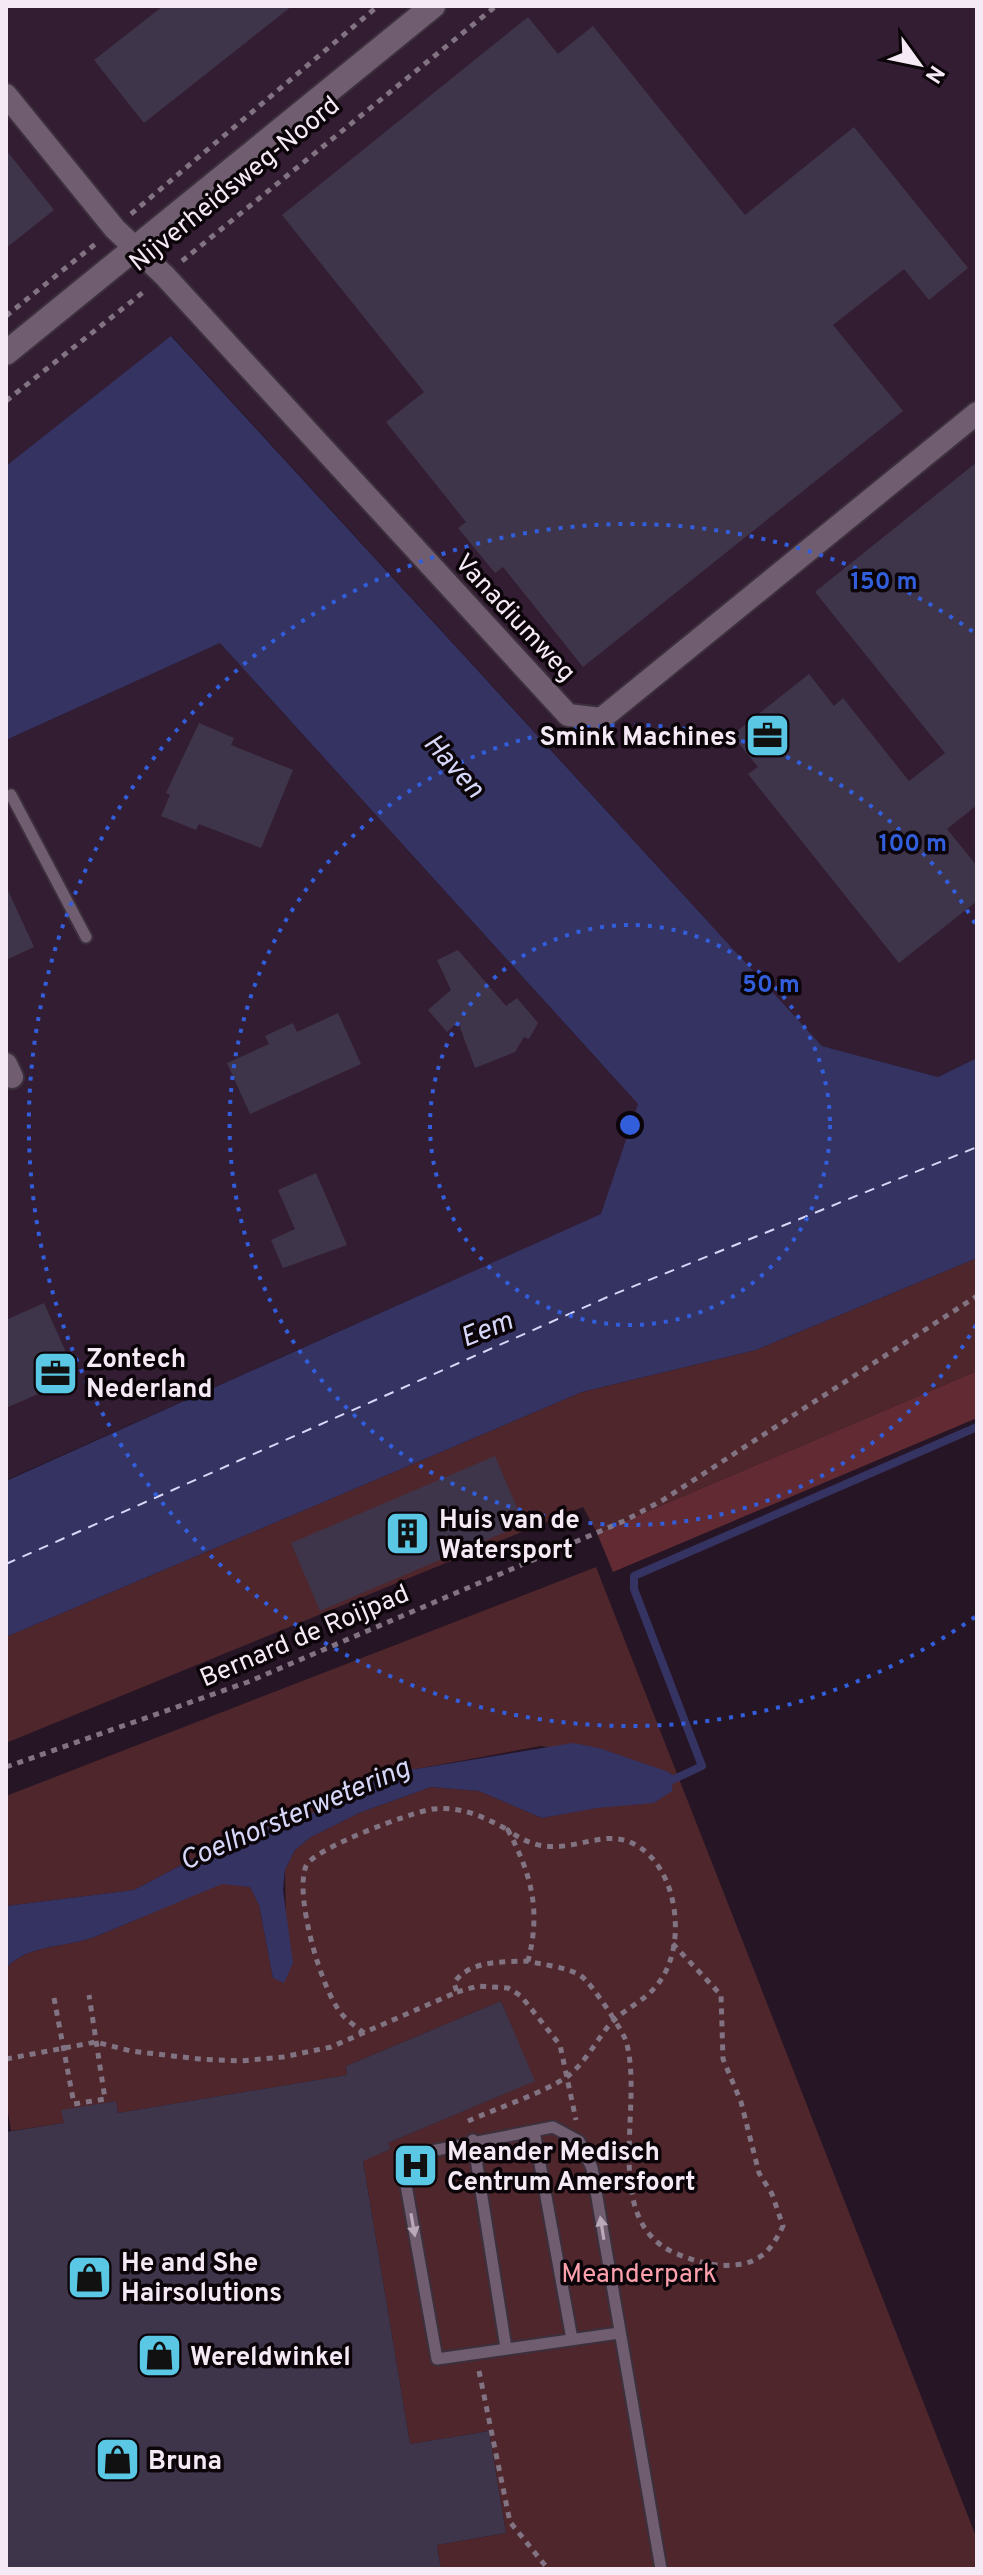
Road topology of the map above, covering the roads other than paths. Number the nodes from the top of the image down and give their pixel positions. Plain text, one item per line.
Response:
1 (433, 6) edge
2 (6, 95) edge
3 (136, 248) junction
4 (6, 353) edge
5 (977, 413) edge
6 (6, 797) edge
7 (86, 937) dead end
8 (534, 2131) junction
9 (473, 2140) junction
10 (619, 2333) junction
11 (572, 2339) junction
12 (506, 2348) junction
13 (661, 2569) edge

1 - 3 street, Nijverheidsweg-Noord
2 - 3 street, Vanadiumweg
3 - 4 street, Nijverheidsweg-Noord
3 - 5 street, Vanadiumweg
6 - 7 lane
8 - 9 lane
10 -> 8 lane
8 - 11 lane
9 - 12 lane
9 -> 12 lane
10 - 11 lane
10 - 13 lane
11 - 12 lane

